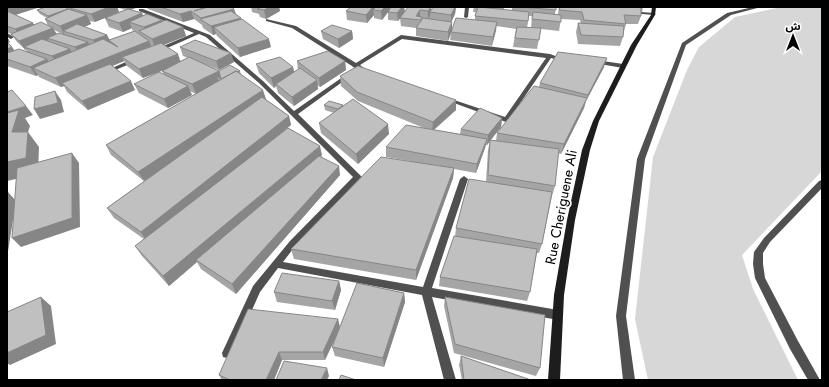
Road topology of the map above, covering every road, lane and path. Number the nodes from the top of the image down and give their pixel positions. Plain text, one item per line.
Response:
1 (148, 7) edge
2 (467, 7) edge
3 (759, 7) edge
4 (141, 10) junction
5 (654, 11) edge
6 (622, 12) edge
7 (134, 13) edge
8 (466, 16) dead end
9 (268, 20) dead end
10 (200, 32) junction
11 (151, 53) edge
12 (144, 56) edge
13 (550, 56) junction
14 (558, 57) edge
15 (588, 61) edge
16 (623, 66) junction
17 (357, 67) junction
18 (247, 69) junction
19 (240, 73) edge
20 (368, 73) edge
21 (102, 74) edge
22 (441, 98) edge
23 (294, 114) junction
24 (464, 179) dead end
25 (822, 183) edge
26 (276, 264) junction
27 (426, 291) junction
28 (558, 315) junction
29 (227, 353) edge
30 (450, 380) edge
31 (554, 380) edge
32 (629, 380) edge
33 (814, 380) edge

1 - 4 street
2 - 8 street
3 - 32 street
4 - 7 street
4 - 10 street
5 - 6 street
5 - 16 main road, Rue Cheriguene Ali
9 - 17 street
10 - 11 street
10 - 18 street
12 - 21 street
13 - 14 street
13 - 17 street
13 - 22 street
15 - 16 street
16 - 28 main road, Rue Cheriguene Ali
17 - 20 street
17 - 23 street
18 - 19 street
18 - 23 street
23 - 26 street
24 - 27 street
25 - 33 street
26 - 27 street
26 - 29 street
27 - 28 street
27 - 30 street
28 - 31 main road, Rue Cheriguene Ali

